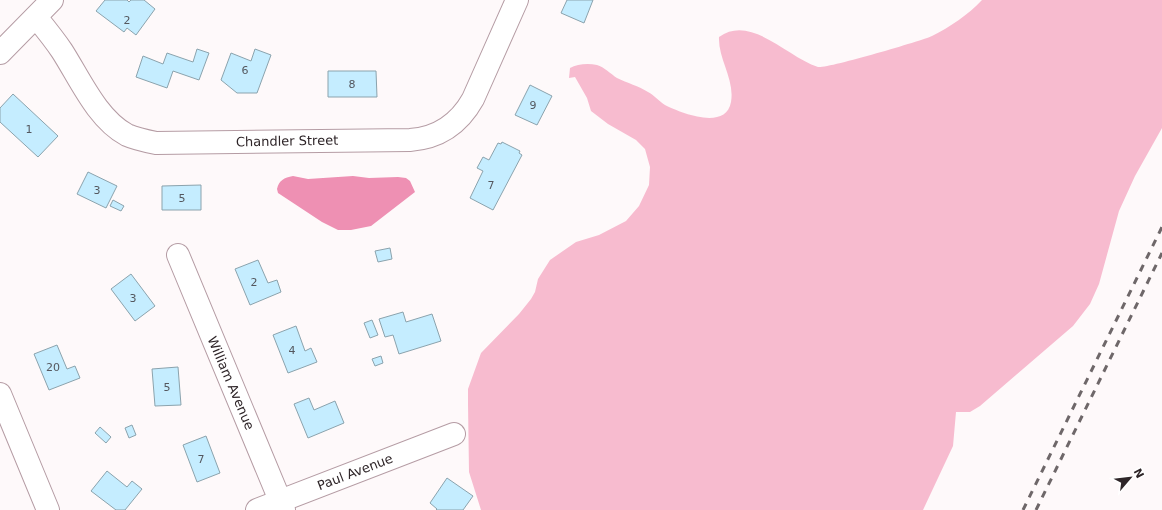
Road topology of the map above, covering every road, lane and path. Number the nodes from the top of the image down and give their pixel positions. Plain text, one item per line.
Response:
1 (52, 0) edge
2 (517, 0) edge
3 (36, 17) junction
4 (0, 53) edge
5 (178, 255) dead end
6 (0, 394) edge
7 (454, 434) dead end
8 (282, 505) edge
9 (48, 510) edge
10 (257, 510) edge

1 - 3 street
2 - 3 street, Chandler Street
3 - 4 street
5 - 8 street, William Avenue
6 - 9 street
7 - 8 street, Paul Avenue
8 - 10 street, Paul Avenue

